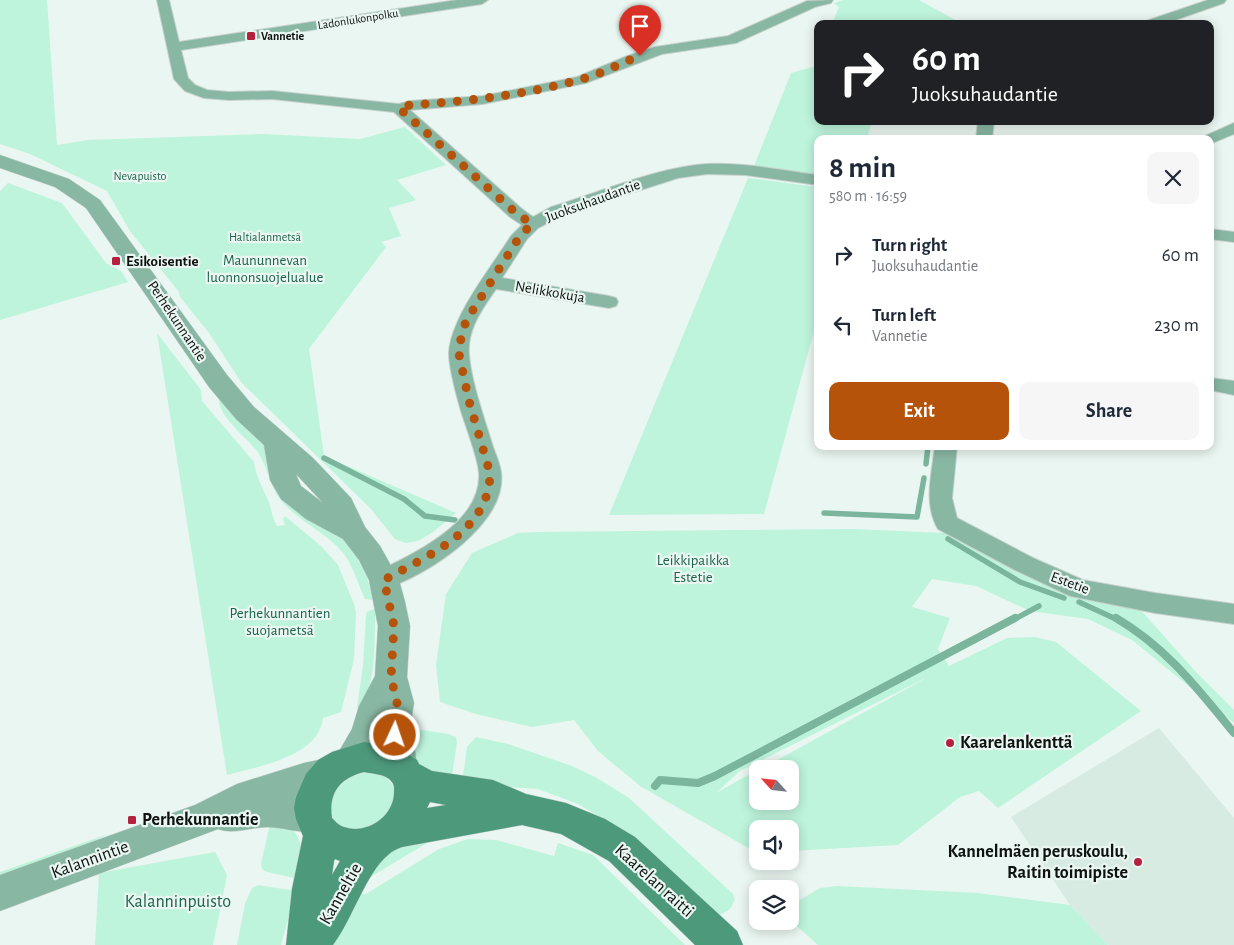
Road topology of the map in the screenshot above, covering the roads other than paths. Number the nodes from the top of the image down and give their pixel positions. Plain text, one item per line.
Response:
1 (163, 0) edge
2 (482, 0) edge
3 (827, 0) edge
4 (1222, 0) edge
5 (807, 2) edge
6 (1234, 4) edge
7 (1163, 20) edge
8 (175, 47) junction
9 (399, 108) junction
10 (1234, 128) edge
11 (1214, 137) edge
12 (0, 161) edge
13 (814, 179) edge
14 (532, 224) junction
15 (1214, 234) edge
16 (1234, 237) edge
17 (490, 282) junction
18 (609, 302) dead end
19 (1214, 385) edge
20 (1234, 388) edge
21 (946, 450) edge
22 (384, 580) junction
23 (1234, 614) edge
24 (391, 677) junction
25 (340, 766) junction
26 (404, 770) junction
27 (522, 809) junction
28 (207, 817) junction
29 (317, 825) junction
30 (384, 837) junction
31 (0, 893) edge
32 (307, 945) edge
33 (723, 945) edge

1 - 8 street
2 - 8 street, Ladonlukonpolku
3 - 5 street
4 - 6 street
4 - 7 street
5 - 9 street
8 - 9 street
9 - 14 street
10 - 11 street
12 - 22 street, Perhekunnantie
13 - 14 street, Juoksuhaudantie
14 - 17 street, Juoksuhaudantie
15 - 16 street
17 - 18 street, Nelikkokuja
17 - 22 street, Juoksuhaudantie
19 - 20 street
21 - 23 street, Estetie
22 - 24 street, Perhekunnantie
24 - 25 street, Perhekunnantie
24 - 26 street, Perhekunnantie
25 - 26 main road
25 - 28 street, Kalannintie
25 - 29 main road
26 - 27 main road, Kaarelan raitti
26 - 30 main road
27 - 30 main road, Kaarelan raitti
27 - 33 main road, Kaarelan raitti
28 - 29 street, Kalannintie
28 - 31 street, Kalannintie
29 - 30 main road
29 - 32 main road, Kanneltie
30 - 32 main road, Kanneltie

